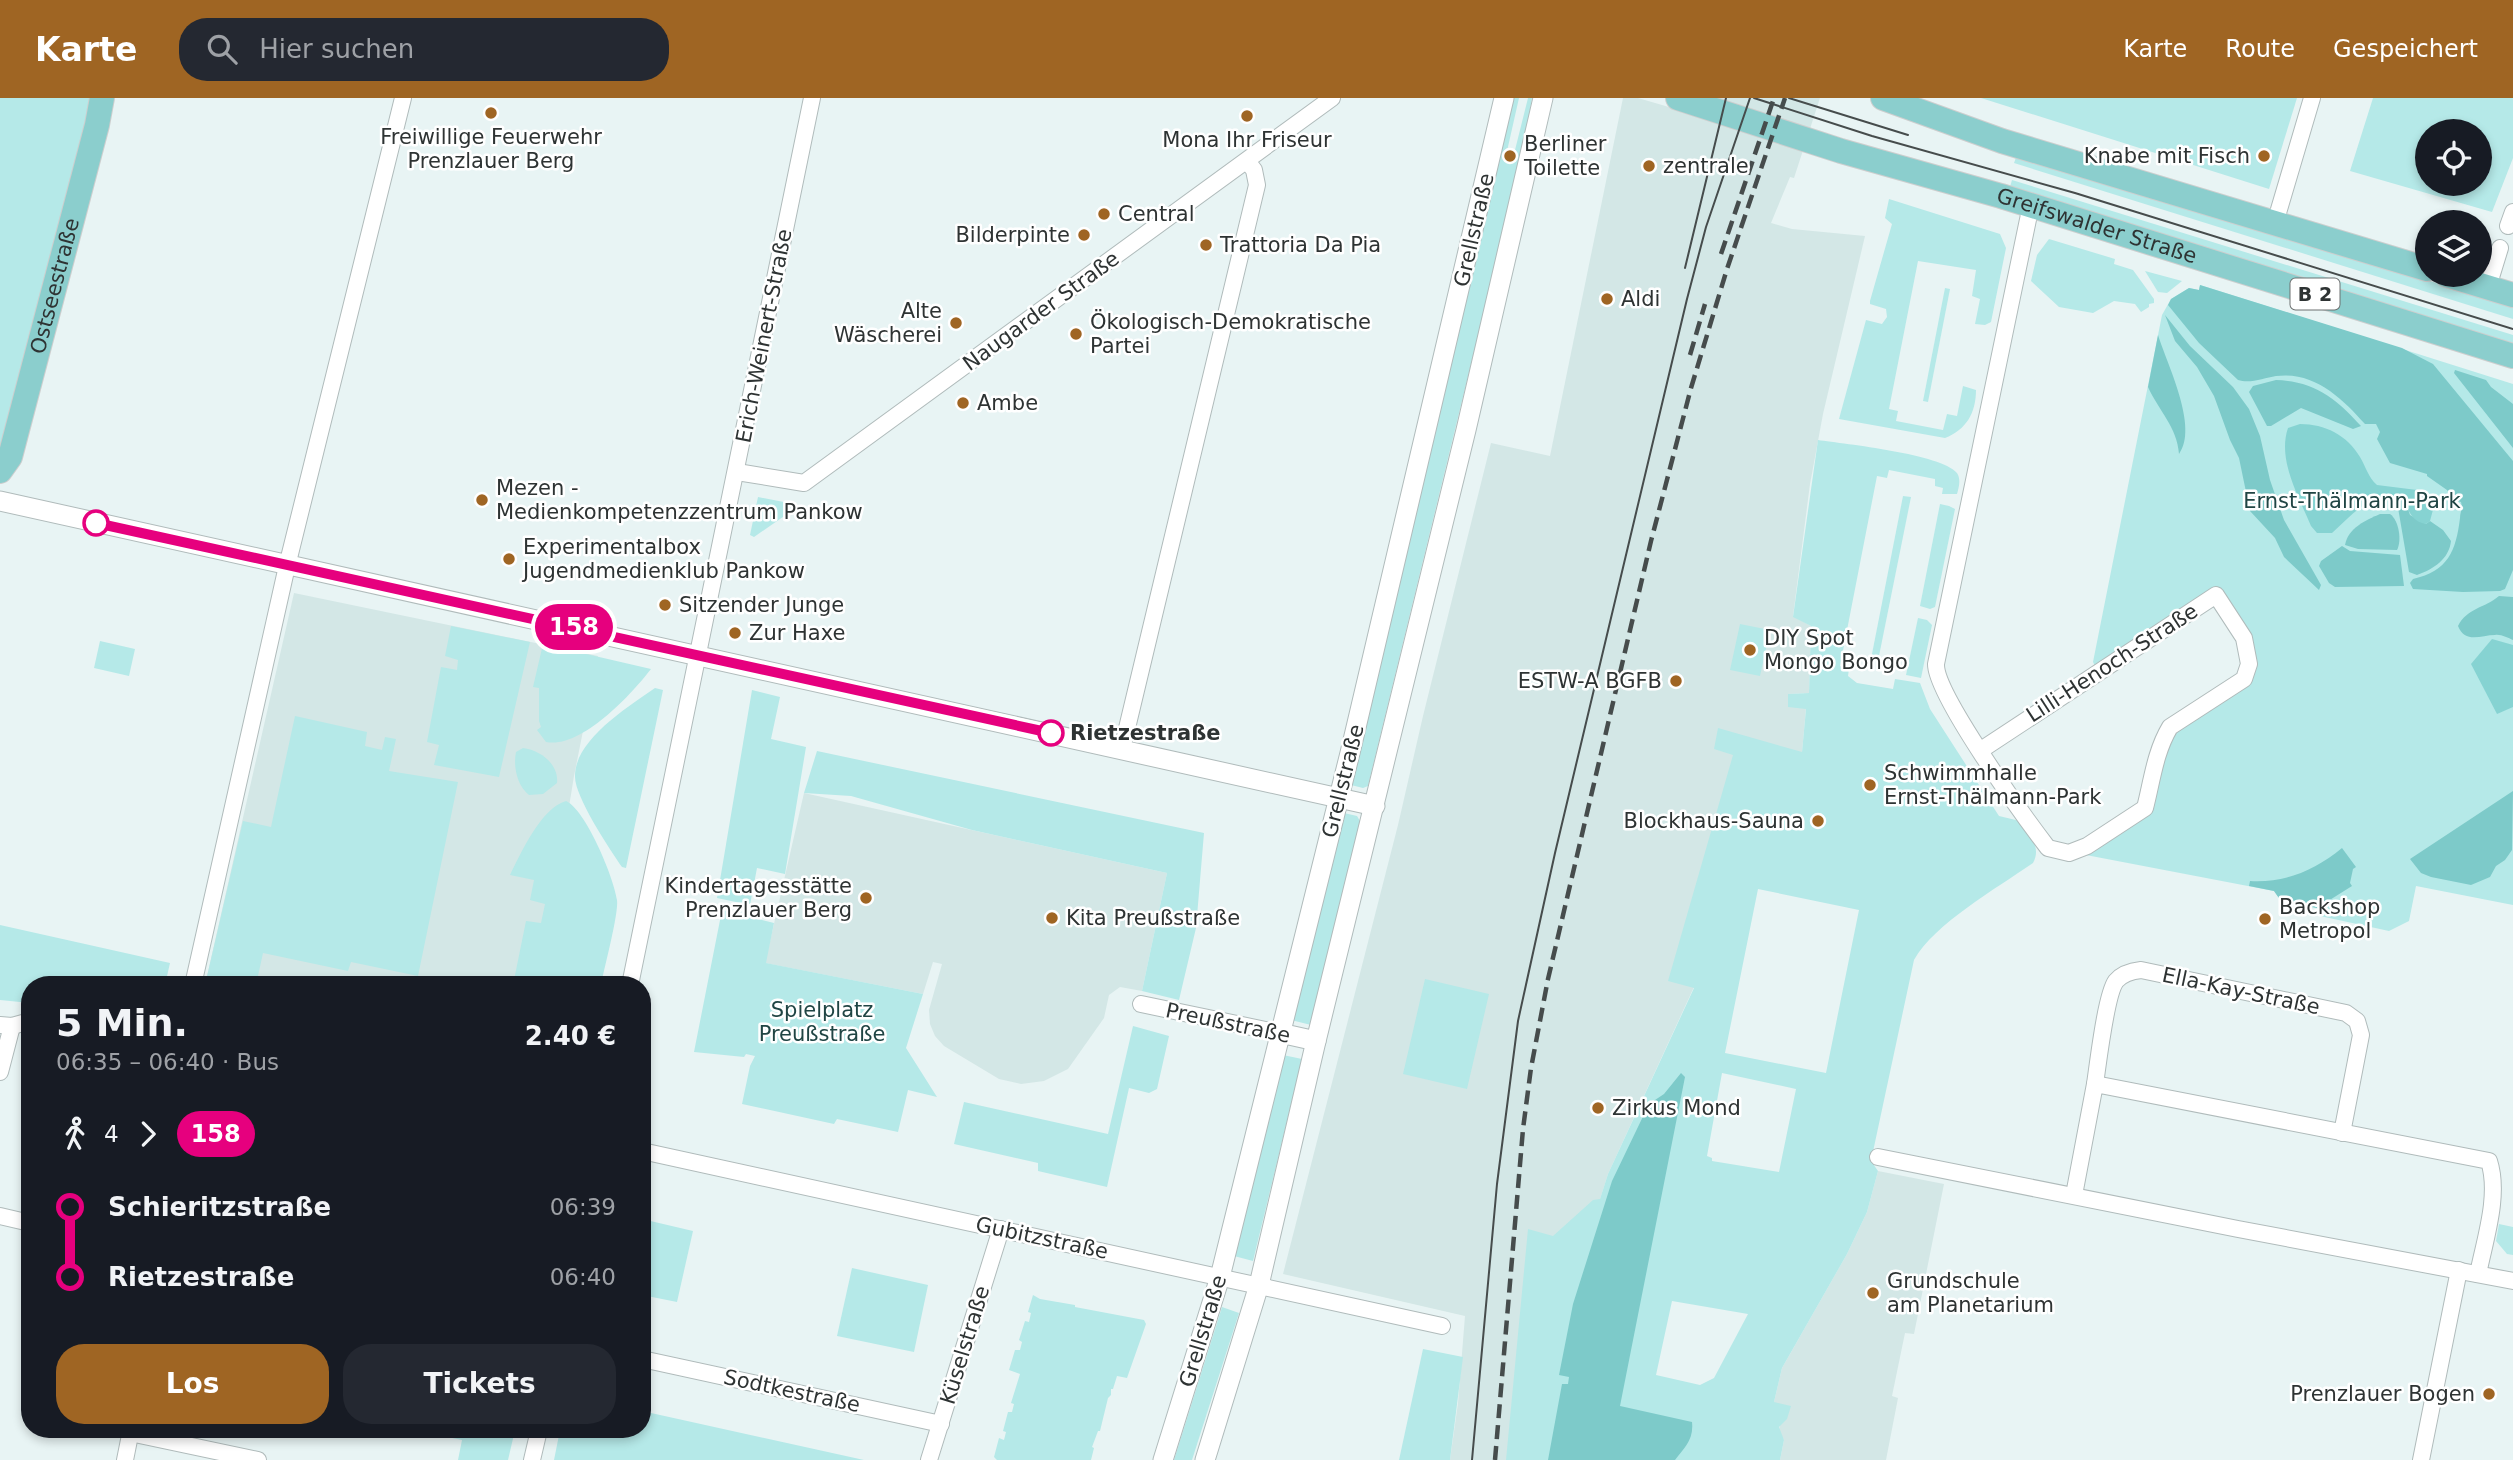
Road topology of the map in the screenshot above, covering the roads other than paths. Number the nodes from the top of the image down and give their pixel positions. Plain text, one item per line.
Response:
1 (102, 98) edge
2 (403, 98) edge
3 (812, 98) edge
4 (1332, 98) edge
5 (1504, 98) edge
6 (1543, 98) edge
7 (1678, 98) edge
8 (1883, 98) edge
9 (2312, 98) edge
10 (1247, 161) junction
11 (2031, 205) junction
12 (2275, 223) junction
13 (2500, 248) dead end
14 (2415, 265) edge
15 (2492, 274) edge
16 (2488, 287) edge
17 (2513, 295) edge
18 (2513, 356) edge
19 (0, 471) edge
20 (737, 471) junction
21 (0, 501) edge
22 (287, 566) junction
23 (699, 655) junction
24 (1122, 749) junction
25 (1981, 750) junction
26 (1339, 797) junction
27 (1375, 806) junction
28 (195, 976) edge
29 (632, 976) edge
30 (1141, 1004) dead end
31 (6, 1026) edge
32 (1280, 1033) junction
33 (1315, 1041) junction
34 (0, 1072) edge
35 (2095, 1084) junction
36 (2342, 1133) junction
37 (651, 1153) edge
38 (1878, 1157) dead end
39 (2074, 1195) junction
40 (0, 1216) edge
41 (21, 1221) edge
42 (1001, 1229) junction
43 (2459, 1270) junction
44 (2478, 1274) junction
45 (1220, 1277) junction
46 (2513, 1281) edge
47 (1259, 1285) junction
48 (1442, 1326) dead end
49 (651, 1361) edge
50 (941, 1424) junction
51 (129, 1438) edge
52 (157, 1438) edge
53 (537, 1438) edge
54 (125, 1460) edge
55 (258, 1460) edge
56 (532, 1460) edge
57 (929, 1460) edge
58 (1163, 1460) edge
59 (1205, 1460) edge
60 (2421, 1460) edge

1 - 19 main road, Ostseestraße
2 - 22 street
3 - 20 street, Erich-Weinert-Straße
4 - 10 street, Naugarder Straße
5 - 26 street, Grellstraße
6 - 27 street, Grellstraße
7 - 11 main road, Greifswalder Straße / B 2
8 - 12 main road
9 - 12 street
10 - 20 street, Naugarder Straße
10 - 24 street
11 - 18 main road, Greifswalder Straße / B 2
11 - 25 street, Lilli-Henoch-Straße
12 - 14 main road
13 - 15 street
16 - 17 main road
20 - 23 street, Erich-Weinert-Straße
21 - 22 street
22 - 23 street
22 - 28 street
23 - 24 street
23 - 29 street, Erich-Weinert-Straße
24 - 26 street
25 - 25 street, Lilli-Henoch-Straße
26 - 27 street
26 - 32 street, Grellstraße
27 - 33 street, Grellstraße
30 - 32 street, Preußstraße
31 - 34 street
32 - 33 street, Preußstraße
32 - 45 street, Grellstraße
33 - 47 street, Grellstraße
35 - 36 street
35 - 36 street, Ella-Kay-Straße
35 - 39 street, Ella-Kay-Straße
36 - 44 street
37 - 42 street, Gubitzstraße
38 - 39 street
39 - 43 street
40 - 41 street
42 - 45 street, Gubitzstraße
42 - 50 street, Küselstraße
43 - 44 street
43 - 60 street
44 - 46 street
45 - 47 street, Gubitzstraße
45 - 58 street, Grellstraße
47 - 48 street, Gubitzstraße
47 - 59 street, Grellstraße
49 - 50 street, Sodtkestraße
50 - 57 street, Küselstraße
51 - 54 street
52 - 55 street
53 - 56 street

